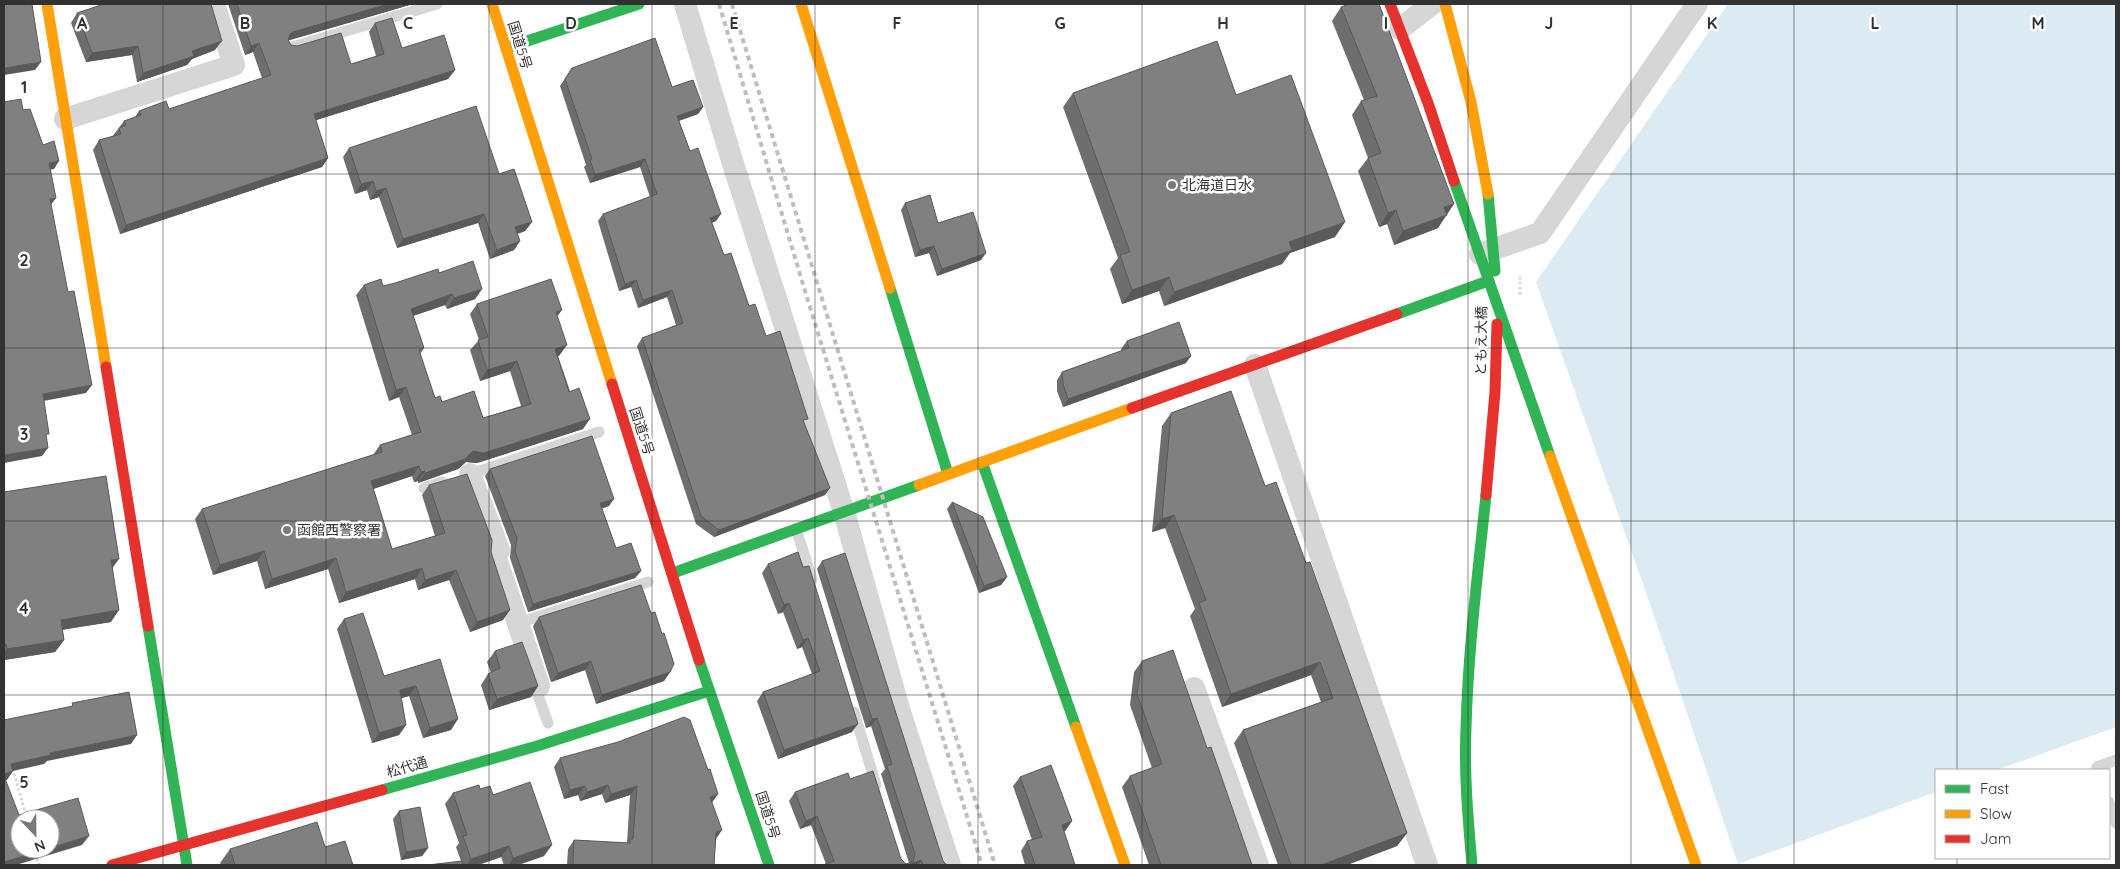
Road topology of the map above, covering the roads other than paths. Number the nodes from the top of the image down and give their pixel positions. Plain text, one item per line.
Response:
1 (47, 4) edge
2 (214, 4) edge
3 (437, 4) edge
4 (492, 4) edge
5 (639, 4) edge
6 (685, 4) edge
7 (801, 4) edge
8 (1390, 4) edge
9 (1432, 4) edge
10 (1445, 4) edge
11 (1697, 4) edge
12 (1400, 29) junction
13 (289, 48) edge
14 (506, 48) junction
15 (65, 119) junction
16 (1478, 255) junction
17 (1488, 281) junction
18 (1255, 365) junction
19 (599, 432) dead end
20 (982, 462) junction
21 (470, 474) junction
22 (948, 474) junction
23 (424, 488) edge
24 (844, 512) junction
25 (796, 529) junction
26 (672, 573) junction
27 (648, 582) dead end
28 (817, 595) edge
29 (518, 623) junction
30 (539, 686) joint
31 (1194, 688) dead end
32 (709, 691) junction
33 (850, 699) edge
34 (548, 723) dead end
35 (2116, 760) edge
36 (2098, 769) edge
37 (879, 793) edge
38 (2110, 805) edge
39 (2116, 824) edge
40 (183, 846) junction
41 (112, 865) edge
42 (187, 865) edge
43 (768, 865) edge
44 (950, 865) edge
45 (1125, 865) edge
46 (1258, 865) edge
47 (1427, 865) edge
48 (1472, 865) edge
49 (1696, 865) edge

1 - 15 main road
2 - 15 street
3 - 13 lane
4 - 14 main road, 国道5号
5 - 14 main road
6 - 24 street
7 - 22 main road
8 - 12 main road
9 - 12 street
10 - 48 main road, ともえ大橋
11 - 16 street
12 - 16 main road
14 - 26 main road, 国道5号
15 - 40 main road
16 - 17 main road
17 - 18 main road
17 - 49 main road
18 - 20 main road
18 - 47 street
19 - 21 lane
20 - 22 main road
20 - 45 main road
21 - 23 lane
21 - 29 street
22 - 24 main road
24 - 25 main road
24 - 44 street
25 - 26 main road
25 - 28 lane
26 - 32 main road, 国道5号
27 - 29 lane
29 - 30 street
30 - 34 lane
31 - 46 street
32 - 40 main road, 松代通
32 - 43 main road, 国道5号
33 - 37 lane
35 - 36 lane
38 - 39 lane
40 - 41 main road, 松代通
40 - 42 main road

